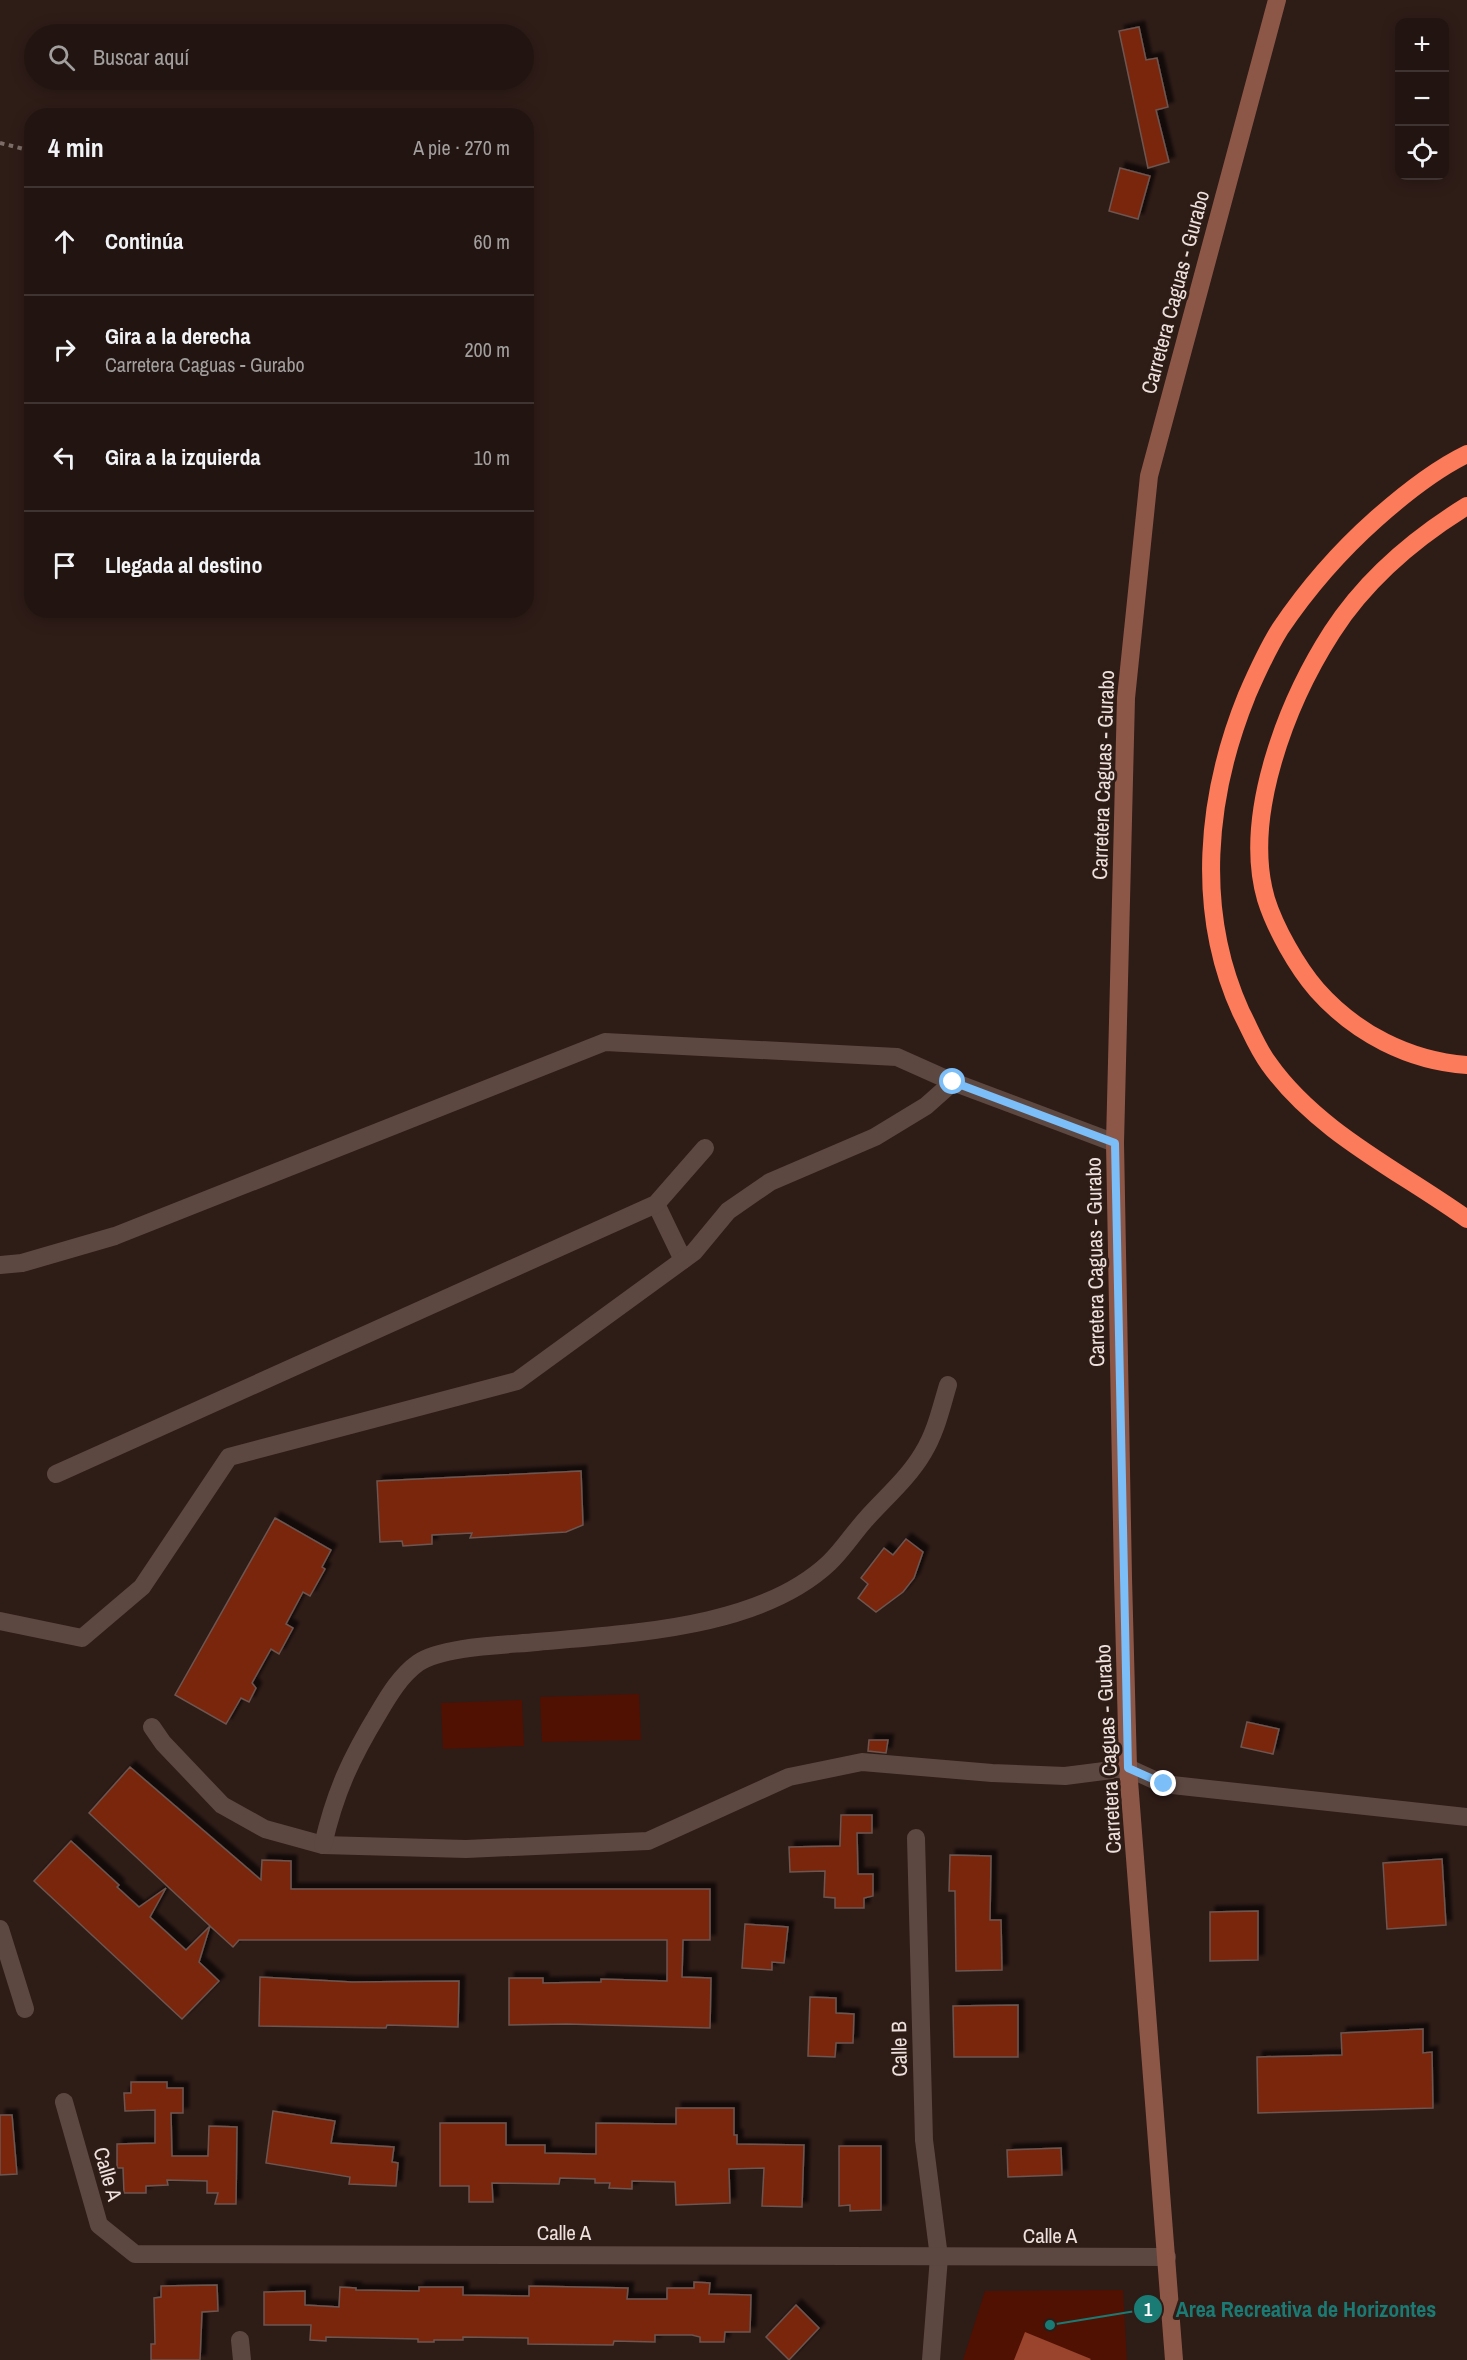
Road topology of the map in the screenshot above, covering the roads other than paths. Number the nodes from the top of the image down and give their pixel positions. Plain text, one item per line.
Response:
1 (1277, 0) edge
2 (1467, 454) edge
3 (1467, 506) edge
4 (1467, 1065) edge
5 (953, 1082) junction
6 (1115, 1143) junction
7 (705, 1148) dead end
8 (656, 1204) junction
9 (1467, 1219) edge
10 (683, 1260) junction
11 (0, 1264) edge
12 (948, 1385) dead end
13 (56, 1474) dead end
14 (0, 1621) edge
15 (152, 1727) dead end
16 (1128, 1768) junction
17 (1467, 1817) edge
18 (916, 1838) dead end
19 (323, 1845) junction
20 (0, 1929) edge
21 (25, 2009) dead end
22 (64, 2102) dead end
23 (939, 2257) junction
24 (1167, 2257) junction
25 (240, 2340) dead end
26 (242, 2360) edge
27 (931, 2360) edge
28 (1174, 2360) edge

1 - 6 main road, Carretera Caguas - Gurabo
2 - 9 highway
3 - 4 highway
5 - 6 street
5 - 10 street
5 - 11 street
6 - 16 main road, Carretera Caguas - Gurabo
7 - 8 street
8 - 10 street
8 - 13 street
10 - 14 street
12 - 19 street
15 - 19 street
16 - 17 street
16 - 19 street
16 - 24 main road, Carretera Caguas - Gurabo
18 - 23 street, Calle B
20 - 21 street
22 - 23 street, Calle A
23 - 24 street, Calle A
23 - 27 street, Calle B
24 - 28 main road, Carretera Caguas - Gurabo
25 - 26 street

